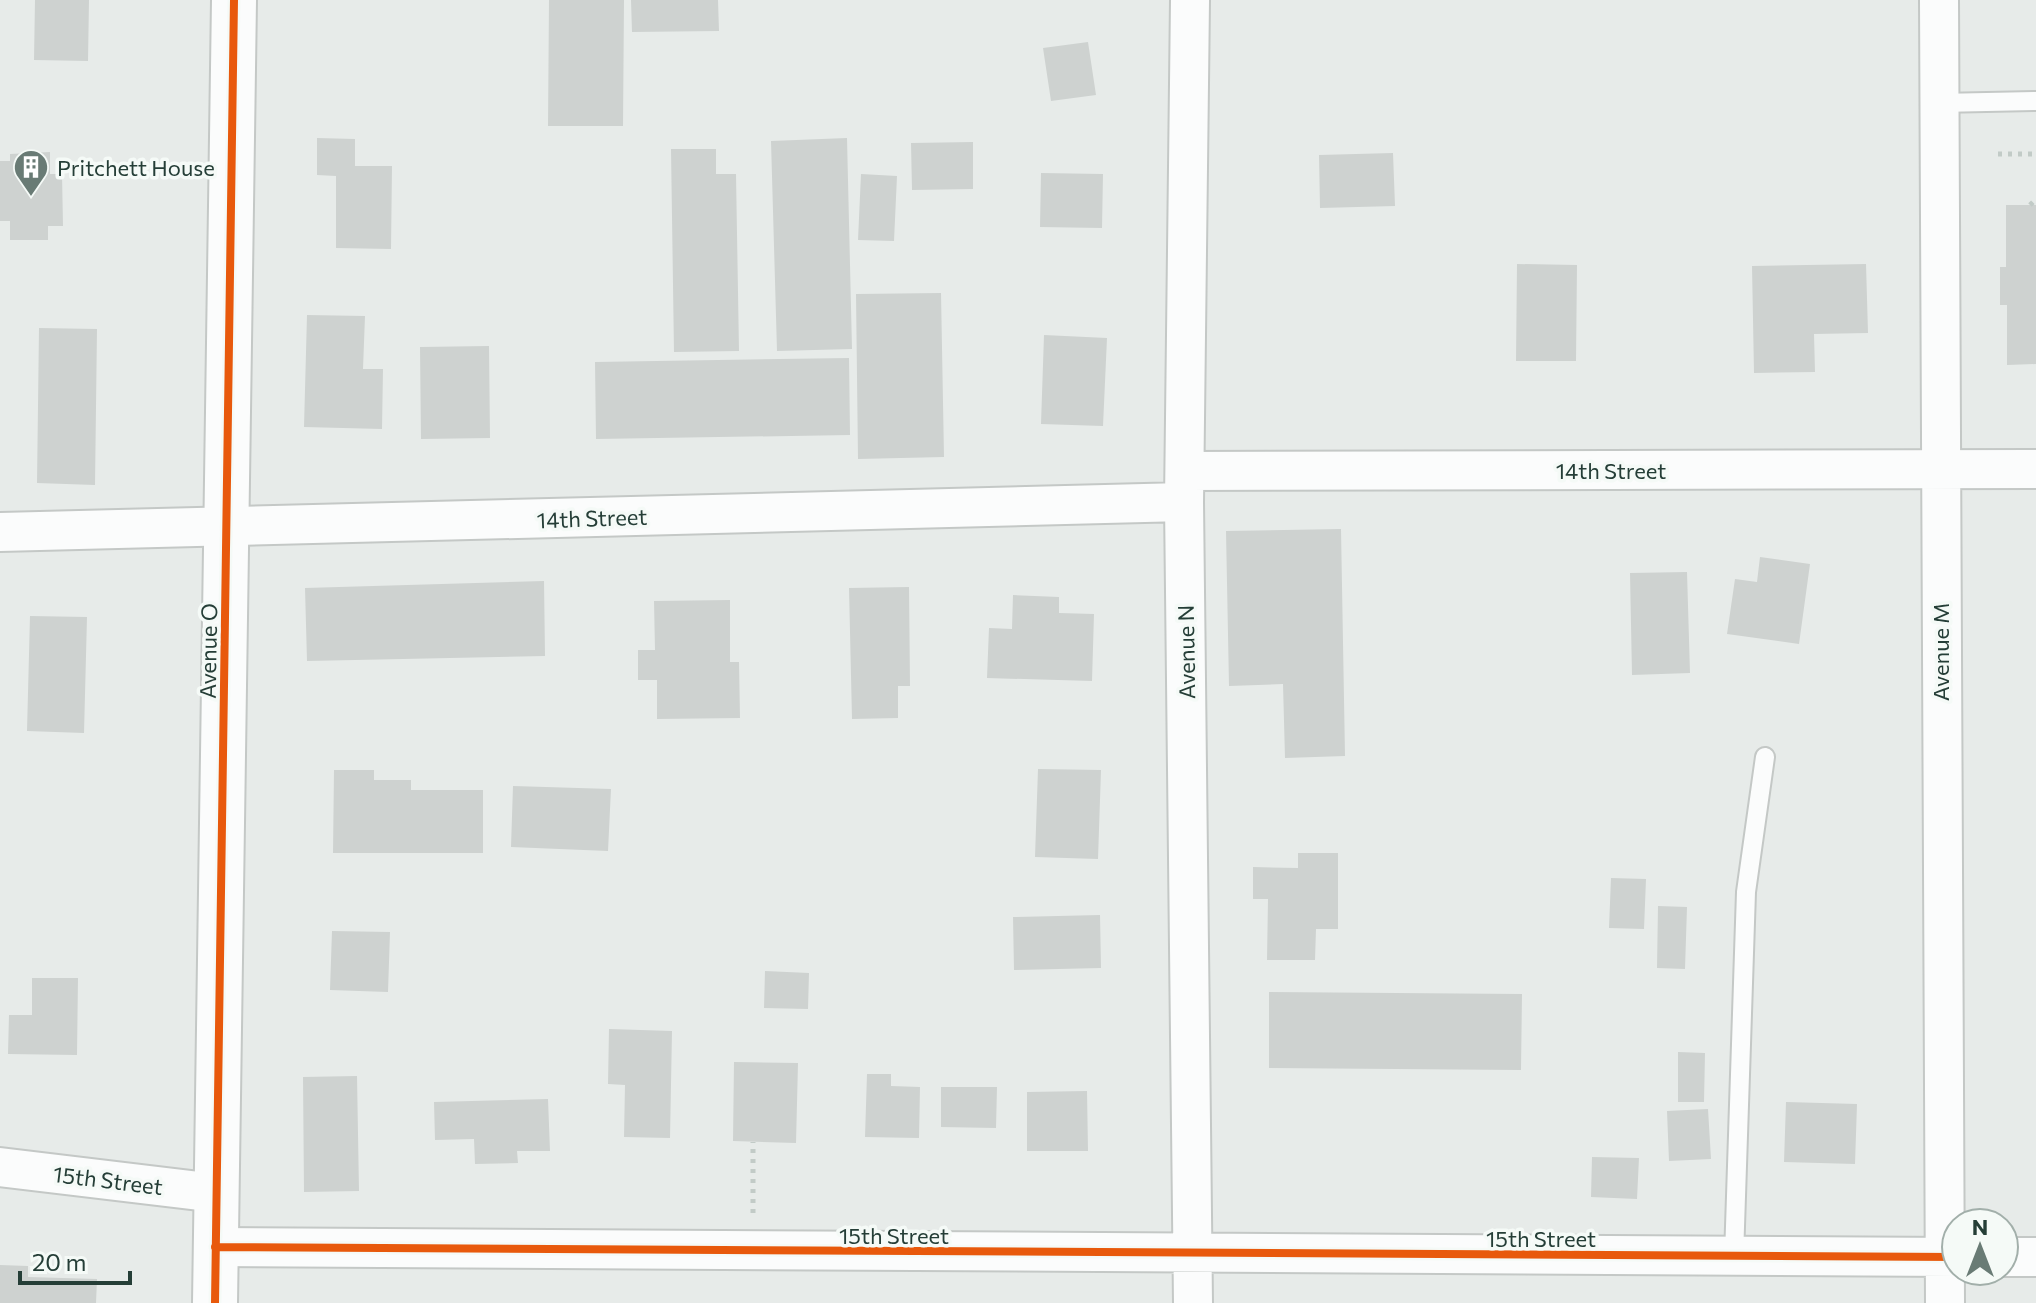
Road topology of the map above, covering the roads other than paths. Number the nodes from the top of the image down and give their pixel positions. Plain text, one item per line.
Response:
1 (234, 0) edge
2 (1190, 0) edge
3 (1939, 0) edge
4 (2036, 101) edge
5 (1939, 103) junction
6 (1939, 469) junction
7 (2036, 469) edge
8 (1185, 487) junction
9 (229, 528) junction
10 (0, 532) edge
11 (1765, 757) dead end
12 (0, 1167) edge
13 (216, 1193) junction
14 (1949, 1207) edge
15 (215, 1247) junction
16 (1193, 1255) junction
17 (1734, 1257) junction
18 (1940, 1257) edge
19 (215, 1303) edge
20 (1193, 1303) edge

1 - 9 street, Avenue O
2 - 8 street, Avenue N
3 - 5 street, Avenue M
4 - 5 lane
5 - 6 street, Avenue M
6 - 7 street, 14th Street
6 - 8 street, 14th Street
6 - 14 street, Avenue M
8 - 9 street, 14th Street
8 - 16 street, Avenue N
9 - 10 street, 14th Street
9 - 13 street, Avenue O
11 - 17 lane
12 - 13 street, 15th Street
13 - 15 street, Avenue O
15 - 16 street, 15th Street
15 - 19 street, Avenue O
16 - 17 street, 15th Street
16 - 20 street, Avenue N
17 - 18 street, 15th Street

